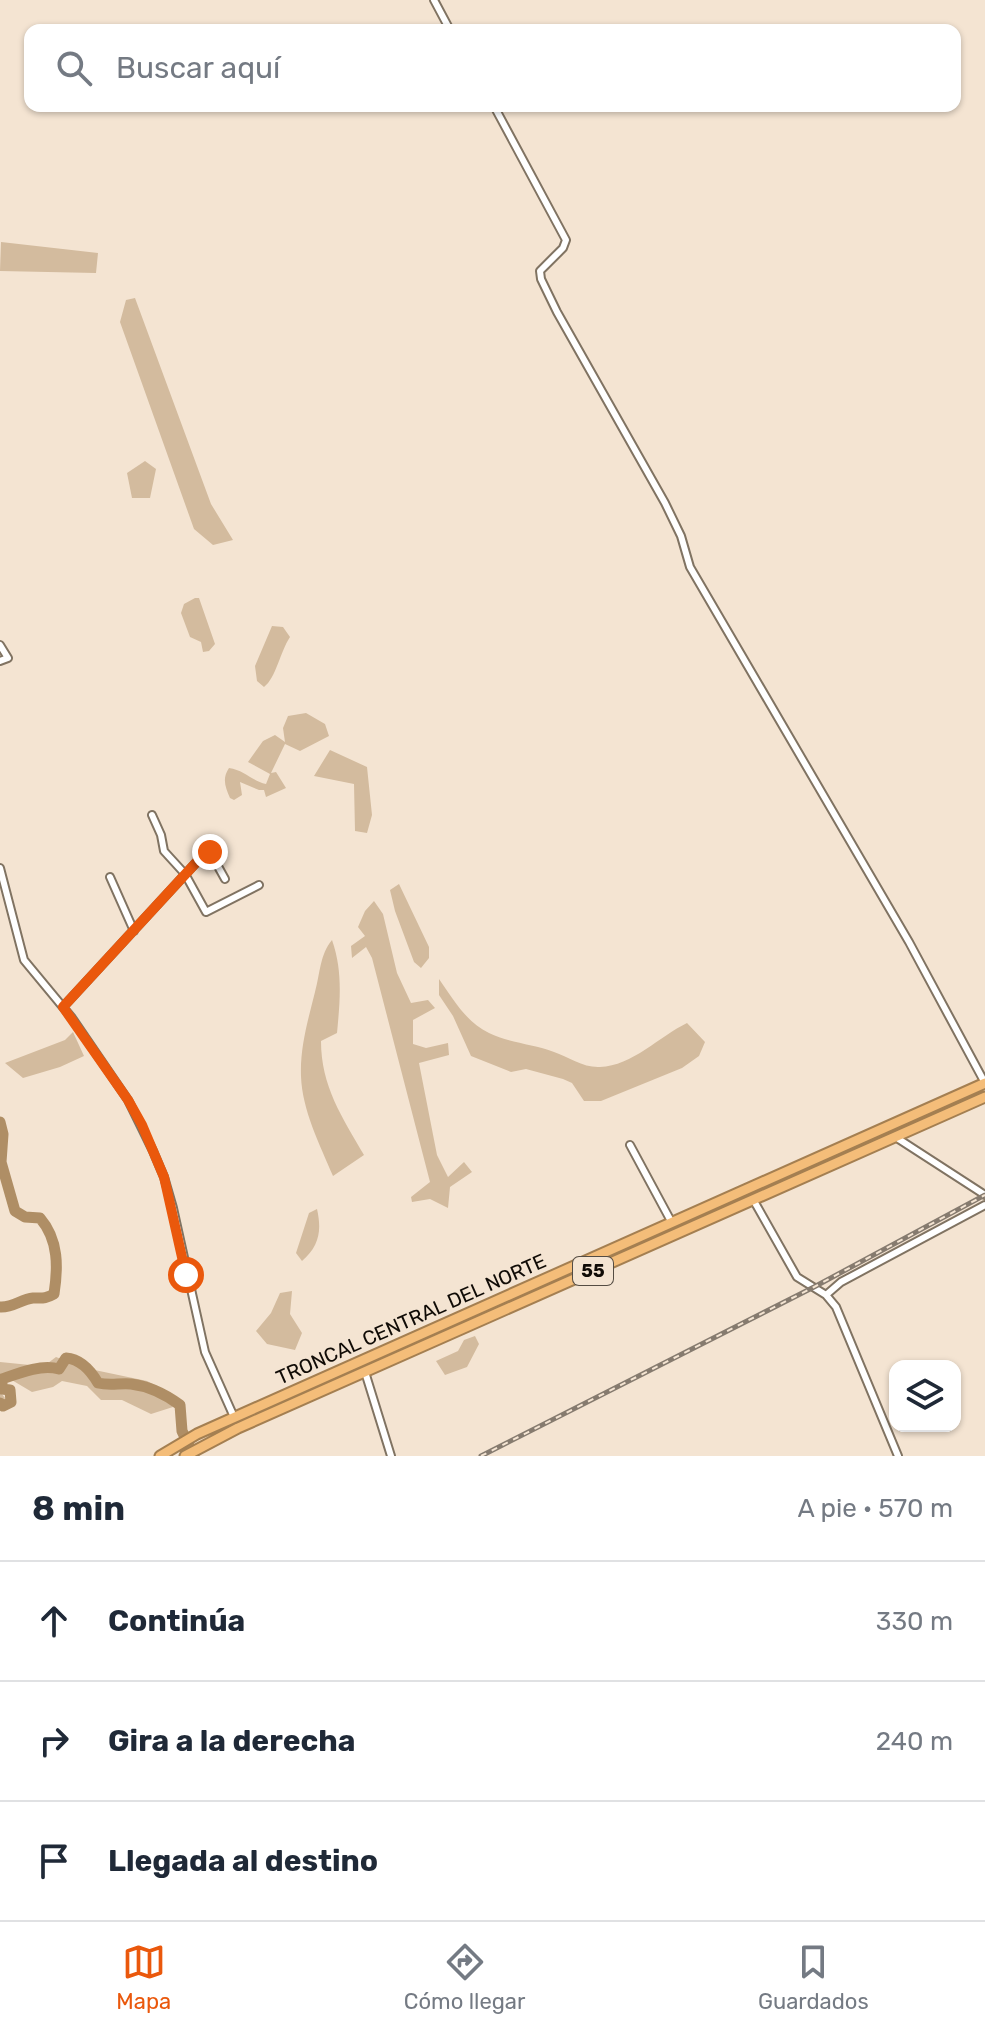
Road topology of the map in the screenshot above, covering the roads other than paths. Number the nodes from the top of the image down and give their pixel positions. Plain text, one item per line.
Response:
1 (434, 0) edge
2 (447, 24) edge
3 (497, 112) edge
4 (0, 645) edge
5 (0, 661) edge
6 (152, 815) dead end
7 (0, 868) edge
8 (185, 874) junction
9 (110, 877) dead end
10 (225, 879) dead end
11 (259, 885) dead end
12 (134, 931) junction
13 (63, 1007) junction
14 (985, 1083) edge
15 (985, 1097) edge
16 (897, 1138) junction
17 (630, 1145) dead end
18 (985, 1195) edge
19 (754, 1201) junction
20 (985, 1205) edge
21 (672, 1223) junction
22 (826, 1295) junction
23 (365, 1372) junction
24 (234, 1417) junction
25 (160, 1456) edge
26 (185, 1456) edge
27 (391, 1456) edge
28 (898, 1456) edge

1 - 2 street
3 - 14 street
4 - 5 street
6 - 8 street
7 - 13 street
8 - 10 street
8 - 11 street
8 - 12 street
9 - 12 street
12 - 13 street
13 - 24 street
14 - 21 highway, TRONCAL CENTRAL DEL NORTE / 55
15 - 16 highway, TRONCAL CENTRAL DEL NORTE / 55
16 - 18 street
16 - 19 highway, TRONCAL CENTRAL DEL NORTE / 55
17 - 21 street
19 - 22 street
19 - 23 highway, TRONCAL CENTRAL DEL NORTE / 55
20 - 22 street
21 - 24 highway, TRONCAL CENTRAL DEL NORTE / 55
22 - 28 street
23 - 26 highway, TRONCAL CENTRAL DEL NORTE / 55
23 - 27 street
24 - 25 highway, TRONCAL CENTRAL DEL NORTE / 55

